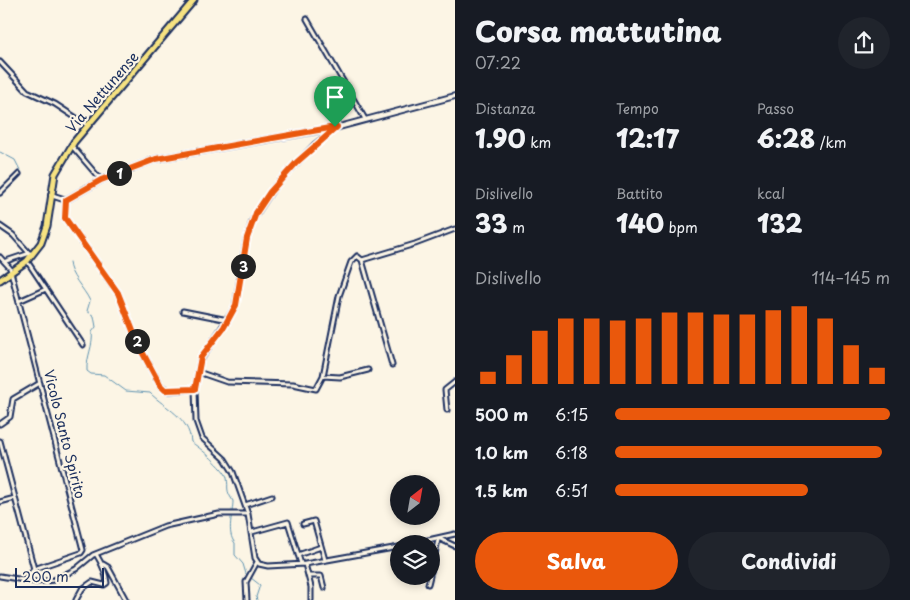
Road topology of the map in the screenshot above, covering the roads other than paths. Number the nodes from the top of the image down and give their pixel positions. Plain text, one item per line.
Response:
1 (194, 0) edge
2 (307, 19) dead end
3 (0, 62) edge
4 (455, 96) edge
5 (365, 119) junction
6 (87, 124) junction
7 (337, 127) junction
8 (72, 145) junction
9 (19, 174) dead end
10 (101, 180) junction
11 (0, 193) edge
12 (52, 196) junction
13 (66, 200) junction
14 (0, 226) edge
15 (455, 229) edge
16 (31, 254) junction
17 (0, 257) edge
18 (362, 260) junction
19 (6, 261) junction
20 (29, 264) dead end
21 (11, 272) junction
22 (0, 280) edge
23 (46, 289) junction
24 (19, 301) junction
25 (183, 312) dead end
26 (228, 320) junction
27 (83, 345) dead end
28 (392, 365) dead end
29 (368, 370) dead end
30 (198, 372) junction
31 (323, 376) junction
32 (455, 382) edge
33 (40, 383) junction
34 (195, 389) junction
35 (448, 410) dead end
36 (0, 424) edge
37 (0, 441) edge
38 (272, 496) dead end
39 (15, 498) junction
40 (0, 502) edge
41 (245, 505) junction
42 (248, 514) junction
43 (304, 524) dead end
44 (252, 532) junction
45 (455, 534) edge
46 (440, 538) edge
47 (440, 539) edge
48 (455, 546) edge
49 (321, 547) junction
50 (390, 549) edge
51 (96, 554) junction
52 (298, 555) junction
53 (325, 560) junction
54 (257, 562) junction
55 (102, 564) junction
56 (303, 564) junction
57 (34, 569) junction
58 (0, 576) edge
59 (308, 576) junction
60 (24, 581) junction
61 (324, 588) dead end
62 (76, 600) edge
63 (126, 600) edge
64 (247, 600) edge
65 (311, 600) edge

1 - 6 main road, Via Nettunense
2 - 5 street
3 - 6 street
4 - 5 street
5 - 7 street
6 - 8 main road, Via Nettunense
7 - 10 street
7 - 26 street
8 - 10 street
8 - 12 main road, Via Nettunense
9 - 11 street
10 - 13 street
12 - 13 street
12 - 16 main road, Via Nettunense
13 - 34 street
14 - 16 street
15 - 18 street
16 - 19 street
16 - 21 main road, Via Nettunense
17 - 19 street
18 - 28 street
18 - 31 street
19 - 21 street, Vicolo Santo Spirito
20 - 23 street
21 - 22 main road, Via Nettunense
21 - 24 street, Vicolo Santo Spirito
23 - 24 street
23 - 27 street
24 - 33 street, Vicolo Santo Spirito
25 - 26 street
26 - 30 street
29 - 31 street
30 - 31 street
30 - 34 street
32 - 35 street
33 - 36 street
33 - 57 street, Vicolo Santo Spirito
34 - 41 street
37 - 39 street
38 - 41 street
39 - 40 street
39 - 57 street
41 - 42 street
42 - 44 street
42 - 51 street
43 - 49 street
44 - 52 street
44 - 54 street
45 - 46 street
47 - 48 street
49 - 52 street
49 - 53 street
50 - 53 street
51 - 55 street
51 - 60 street
52 - 56 street
53 - 56 street
54 - 56 street
54 - 64 street
55 - 62 street
55 - 63 street
56 - 59 street
57 - 60 street
58 - 60 street
59 - 61 street
59 - 65 street

